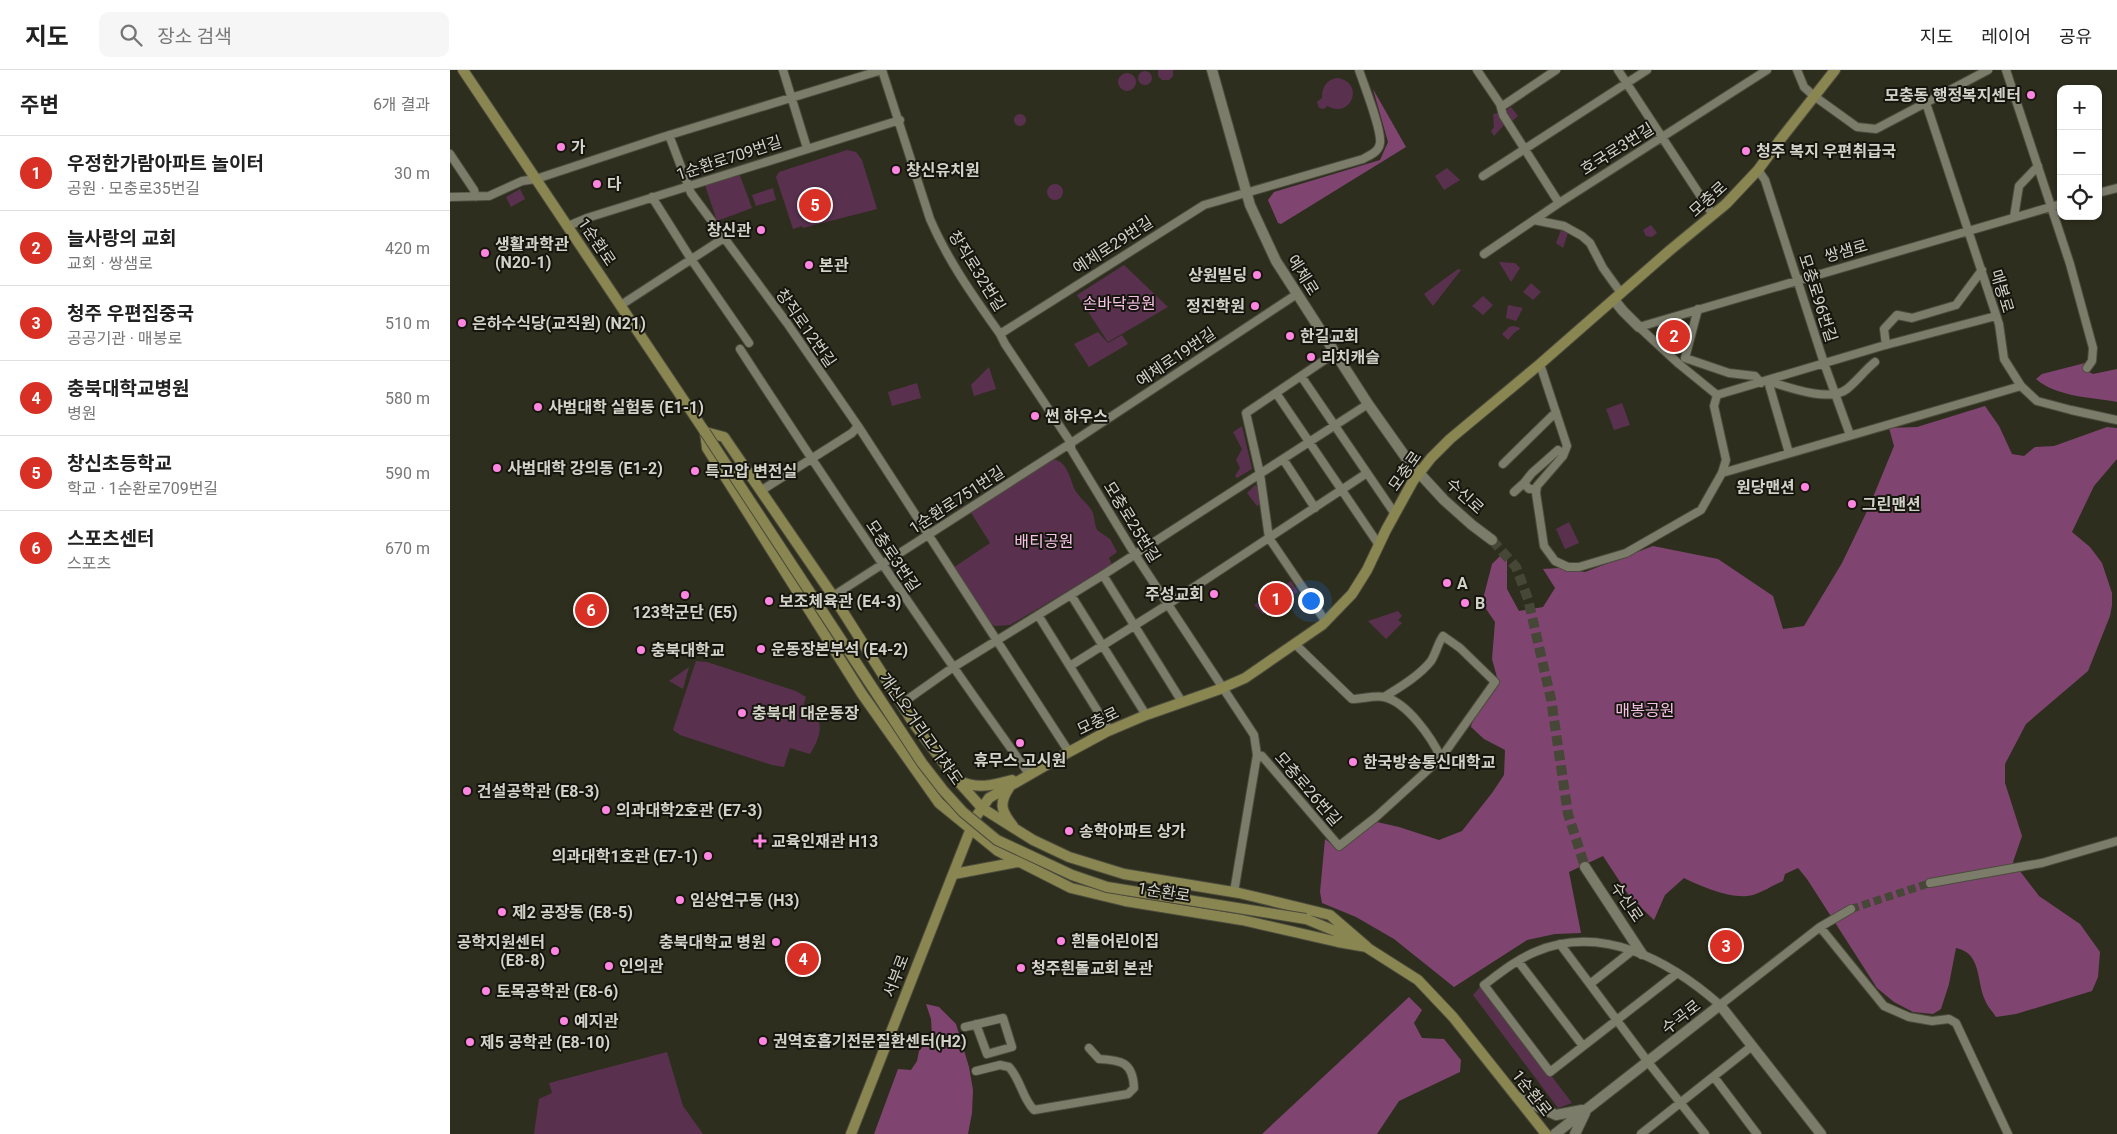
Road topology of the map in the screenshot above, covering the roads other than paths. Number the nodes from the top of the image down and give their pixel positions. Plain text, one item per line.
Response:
1 (463, 70) edge
2 (783, 70) edge
3 (882, 70) edge
4 (1212, 70) edge
5 (1359, 70) edge
6 (1477, 70) edge
7 (1618, 70) edge
8 (1647, 70) edge
9 (1767, 70) edge
10 (1797, 70) edge
11 (1836, 70) edge
12 (1988, 70) edge
13 (2006, 70) edge
14 (1553, 72) edge
15 (1626, 84) junction
16 (791, 96) junction
17 (1814, 96) junction
18 (1926, 103) junction
19 (1501, 107) junction
20 (900, 120) junction
21 (669, 135) junction
22 (1661, 138) junction
23 (807, 148) junction
24 (1524, 149) junction
25 (450, 154) edge
26 (2038, 166) junction
27 (1758, 170) junction
28 (1483, 176) dead end
29 (536, 179) junction
30 (687, 186) junction
31 (2117, 188) edge
32 (1247, 192) junction
33 (2102, 192) edge
34 (450, 196) edge
35 (476, 197) junction
36 (652, 197) junction
37 (1559, 203) junction
38 (2057, 205) edge
39 (2051, 206) junction
40 (1713, 215) junction
41 (2014, 217) junction
42 (1534, 220) junction
43 (568, 226) junction
44 (1969, 230) junction
45 (724, 238) junction
46 (1484, 254) dead end
47 (691, 259) junction
48 (1982, 270) junction
49 (1797, 280) junction
50 (1296, 294) junction
51 (1617, 296) junction
52 (621, 305) junction
53 (1698, 309) junction
54 (1996, 316) junction
55 (1639, 327) junction
56 (1000, 334) junction
57 (749, 343) dead end
58 (1886, 345) junction
59 (740, 349) dead end
60 (1335, 353) junction
61 (1875, 362) dead end
62 (1824, 363) junction
63 (1540, 364) junction
64 (2087, 368) dead end
65 (1301, 376) junction
66 (1764, 382) junction
67 (2021, 386) junction
68 (1276, 393) junction
69 (1836, 394) junction
70 (1717, 395) junction
71 (1368, 404) junction
72 (1556, 412) junction
73 (2117, 420) edge
74 (858, 426) junction
75 (1335, 426) junction
76 (706, 432) junction
77 (1850, 434) junction
78 (1071, 443) junction
79 (1308, 443) junction
80 (1558, 450) dead end
81 (1789, 453) junction
82 (811, 459) junction
83 (1283, 459) junction
84 (1503, 464) dead end
85 (1419, 471) junction
86 (1367, 473) junction
87 (1722, 473) junction
88 (1260, 474) junction
89 (1524, 483) junction
90 (1536, 489) junction
91 (762, 490) junction
92 (1341, 490) junction
93 (1514, 492) dead end
94 (1315, 508) junction
95 (1396, 514) junction
96 (927, 534) junction
97 (1269, 538) junction
98 (1492, 540) tunnel mouth
99 (1379, 545) junction
100 (1134, 553) junction
101 (883, 565) junction
102 (1103, 575) junction
103 (1072, 595) junction
104 (833, 596) junction
105 (1168, 605) junction
106 (1038, 615) junction
107 (1326, 622) junction
108 (1136, 625) junction
109 (997, 641) junction
110 (1295, 644) junction
111 (1102, 645) junction
112 (1070, 666) junction
113 (952, 668) junction
114 (1222, 688) junction
115 (1384, 697) junction
116 (1182, 702) junction
117 (902, 704) junction
118 (1146, 715) junction
119 (1110, 730) junction
120 (1068, 752) junction
121 (1257, 755) junction
122 (1441, 758) junction
123 (1030, 774) junction
124 (956, 779) junction
125 (1012, 785) junction
126 (982, 808) junction
127 (971, 830) junction
128 (1017, 831) junction
129 (2117, 841) edge
130 (1018, 862) junction
131 (1585, 867) tunnel mouth
132 (954, 874) junction
133 (1930, 883) tunnel mouth
134 (1234, 892) junction
135 (1851, 910) tunnel mouth
136 (1306, 919) joint
137 (1820, 927) junction
138 (1560, 944) junction
139 (1367, 947) junction
140 (1638, 952) junction
141 (1518, 961) junction
142 (1676, 974) junction
143 (1590, 984) junction
144 (1720, 1005) junction
145 (1616, 1020) junction
146 (976, 1024) junction
147 (965, 1027) dead end
148 (1583, 1046) junction
149 (1752, 1046) junction
150 (1089, 1048) dead end
151 (1648, 1062) junction
152 (976, 1071) dead end
153 (1714, 1077) junction
154 (1517, 1098) junction
155 (1680, 1103) junction
156 (1588, 1108) junction
157 (1646, 1132) edge
158 (851, 1134) edge
159 (1546, 1134) edge
160 (1555, 1134) edge
161 (1575, 1134) edge
162 (1704, 1134) edge
163 (1757, 1134) edge
164 (1821, 1134) edge
165 (2008, 1134) edge

1 - 29 main road, 1순환로
2 - 16 street
3 - 16 street
3 - 20 street, 창직로32번길
4 - 32 street, 예체로
5 - 32 street, 예체로29번길
6 - 19 street
7 - 15 street
8 - 15 street
9 - 22 street, 호국로3번길
10 - 17 street
11 - 17 main road, 모충로
12 - 18 street
13 - 26 street
14 - 19 street
15 - 22 street
15 - 24 street
16 - 21 street
16 - 23 street
17 - 18 street
17 - 27 main road, 모충로
18 - 44 street, 매봉로
19 - 24 street
20 - 23 street, 1순환로709번길
20 - 56 street, 창직로32번길
21 - 29 street
21 - 30 street, 창직로12번길
22 - 37 street, 호국로3번길
22 - 40 street
23 - 30 street, 1순환로709번길
24 - 28 street
24 - 37 street
25 - 35 street
26 - 39 street
26 - 41 street
27 - 40 main road, 모충로
27 - 49 street, 모충로96번길
29 - 35 street
29 - 43 main road, 1순환로
30 - 36 street, 1순환로709번길
30 - 45 street, 창직로12번길
31 - 33 street
32 - 50 street, 예체로
32 - 56 street, 예체로29번길
34 - 35 street
36 - 43 street, 1순환로709번길
36 - 47 street
37 - 42 street, 호국로3번길
38 - 39 street, 쌍샘로
39 - 41 street, 쌍샘로
39 - 64 street
40 - 51 main road, 모충로
41 - 44 street, 쌍샘로
42 - 46 street, 호국로3번길
42 - 51 street
43 - 52 main road, 1순환로
44 - 48 street, 매봉로
44 - 49 street, 쌍샘로
45 - 47 street
45 - 74 street, 창직로12번길
47 - 52 street
47 - 57 street
48 - 54 street, 매봉로
48 - 58 street
49 - 53 street, 쌍샘로
49 - 62 street, 모충로96번길
50 - 60 street, 예체로
50 - 78 street, 예체로19번길
51 - 55 street
51 - 63 main road, 모충로
52 - 76 main road, 1순환로
53 - 55 street, 쌍샘로
53 - 66 street
54 - 58 street
54 - 67 street, 매봉로
55 - 70 street
56 - 78 street, 창직로32번길
58 - 62 street
59 - 82 street, 모충로3번길
60 - 65 street
60 - 71 street, 예체로
61 - 69 street
62 - 66 street
62 - 69 street, 모충로96번길
63 - 72 street
63 - 85 main road, 모충로
65 - 68 street
65 - 75 street
66 - 69 street
66 - 70 street
66 - 81 street
67 - 73 street, 매봉로
67 - 77 street
68 - 79 street
68 - 88 street
69 - 77 street, 모충로96번길
70 - 87 street
71 - 75 street
71 - 85 street, 예체로
72 - 84 street
72 - 90 street
74 - 82 street
74 - 96 street, 창직로12번길
75 - 79 street
75 - 86 street
76 - 91 main road
76 - 127 main road, 1순환로
76 - 136 main road, 개신오거리고가차도, bridge
77 - 81 street
78 - 96 street, 1순환로751번길
78 - 100 street, 모충로25번길
79 - 83 street
79 - 92 street
80 - 89 street
81 - 87 street
82 - 91 street
82 - 101 street, 모충로3번길
83 - 88 street
83 - 94 street
85 - 95 main road, 모충로
85 - 98 street, 수신로
86 - 92 street
86 - 95 street
87 - 90 street
88 - 97 street
88 - 100 street
89 - 90 street
89 - 93 street
91 - 104 main road
92 - 94 street
92 - 99 street
94 - 97 street
95 - 99 main road, 모충로
96 - 101 street, 1순환로751번길
96 - 109 street, 창직로12번길
97 - 105 street
97 - 107 street
99 - 107 main road, 모충로
100 - 102 street
100 - 105 street, 모충로25번길
101 - 104 street, 1순환로751번길
101 - 113 street, 모충로3번길
102 - 103 street
102 - 108 street
103 - 106 street
103 - 111 street
104 - 117 main road
105 - 108 street
105 - 114 street, 모충로25번길
106 - 109 street
106 - 112 street
107 - 110 main road, 모충로
108 - 111 street
108 - 116 street
109 - 113 street
109 - 120 street, 창직로12번길
110 - 114 main road, 모충로
110 - 115 street
111 - 112 street
111 - 118 street
112 - 119 street
113 - 117 street
113 - 123 street, 모충로3번길
114 - 116 main road, 모충로
114 - 121 street, 모충로26번길
115 - 122 street
115 - 122 street
116 - 118 main road, 모충로
117 - 124 main road
118 - 119 main road, 모충로
119 - 120 main road, 모충로
120 - 123 main road, 모충로
121 - 122 street, 모충로26번길
121 - 134 street
123 - 124 main road
123 - 125 main road, 모충로
124 - 126 main road
125 - 126 main road, 모충로
125 - 128 main road
126 - 127 main road, 모충로
126 - 128 main road
127 - 130 main road, 1순환로
127 - 132 main road, 서부로
128 - 134 main road
129 - 133 street
130 - 132 main road
130 - 139 main road, 1순환로
131 - 140 street, 수신로
132 - 158 main road, 서부로
134 - 139 main road
135 - 137 street
136 - 139 main road, 1순환로
137 - 144 street
137 - 165 street
138 - 140 street
138 - 141 street
138 - 143 street
139 - 154 main road, 1순환로
140 - 142 street
140 - 143 street
141 - 148 street
141 - 148 street
142 - 144 street
142 - 145 street
143 - 145 street
144 - 149 street, 수곡로
144 - 151 street, 수곡로
145 - 148 street
145 - 151 street
146 - 146 street
146 - 147 street
149 - 153 street
149 - 164 street, 수곡로
150 - 152 street
151 - 155 street
151 - 156 street, 수곡로
153 - 155 street
153 - 163 street
154 - 156 street
154 - 159 main road, 1순환로
155 - 157 street
155 - 162 street
156 - 160 street, 수곡로
156 - 161 street

